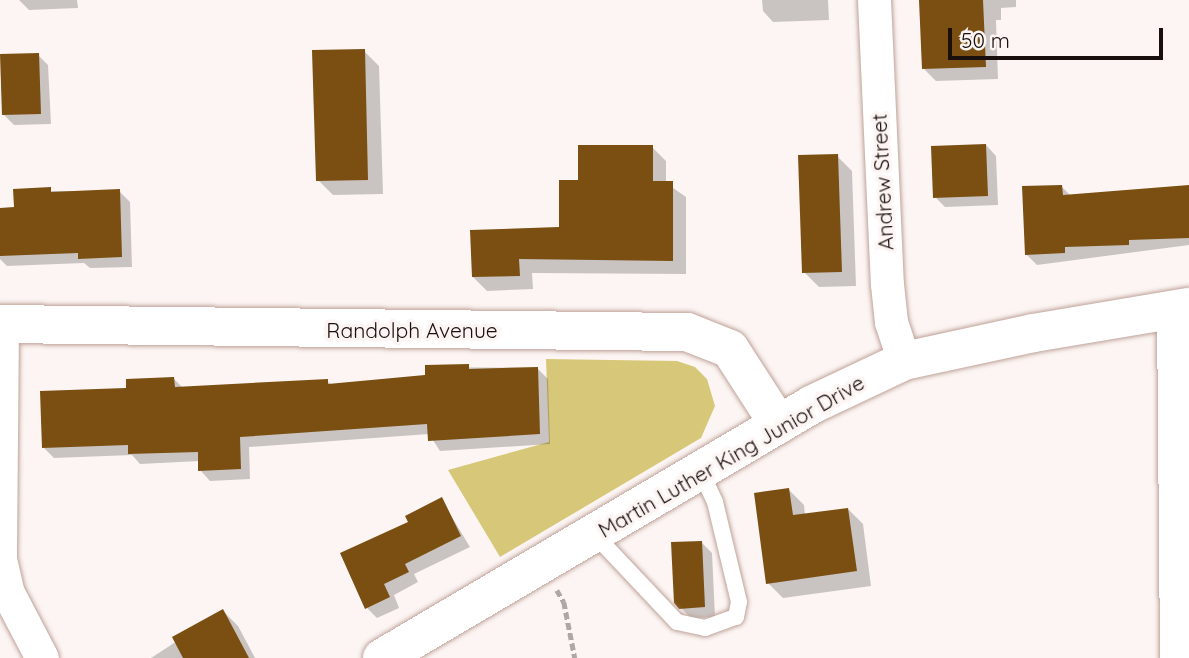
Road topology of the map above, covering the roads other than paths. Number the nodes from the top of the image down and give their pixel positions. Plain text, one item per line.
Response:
1 (874, 0) edge
2 (1181, 308) edge
3 (1, 324) edge
4 (904, 361) junction
5 (779, 425) junction
6 (701, 472) junction
7 (594, 534) junction
8 (42, 658) edge
9 (382, 658) edge
10 (1176, 658) edge

1 - 4 street, Andrew Street
2 - 4 main road, Martin Luther King Junior Drive
2 - 10 street
3 - 5 main road, Randolph Avenue
3 - 8 street
4 - 5 main road, Martin Luther King Junior Drive
5 - 6 main road, Martin Luther King Junior Drive
6 - 7 main road, Martin Luther King Junior Drive
6 - 7 lane
7 - 9 main road, Martin Luther King Junior Drive

